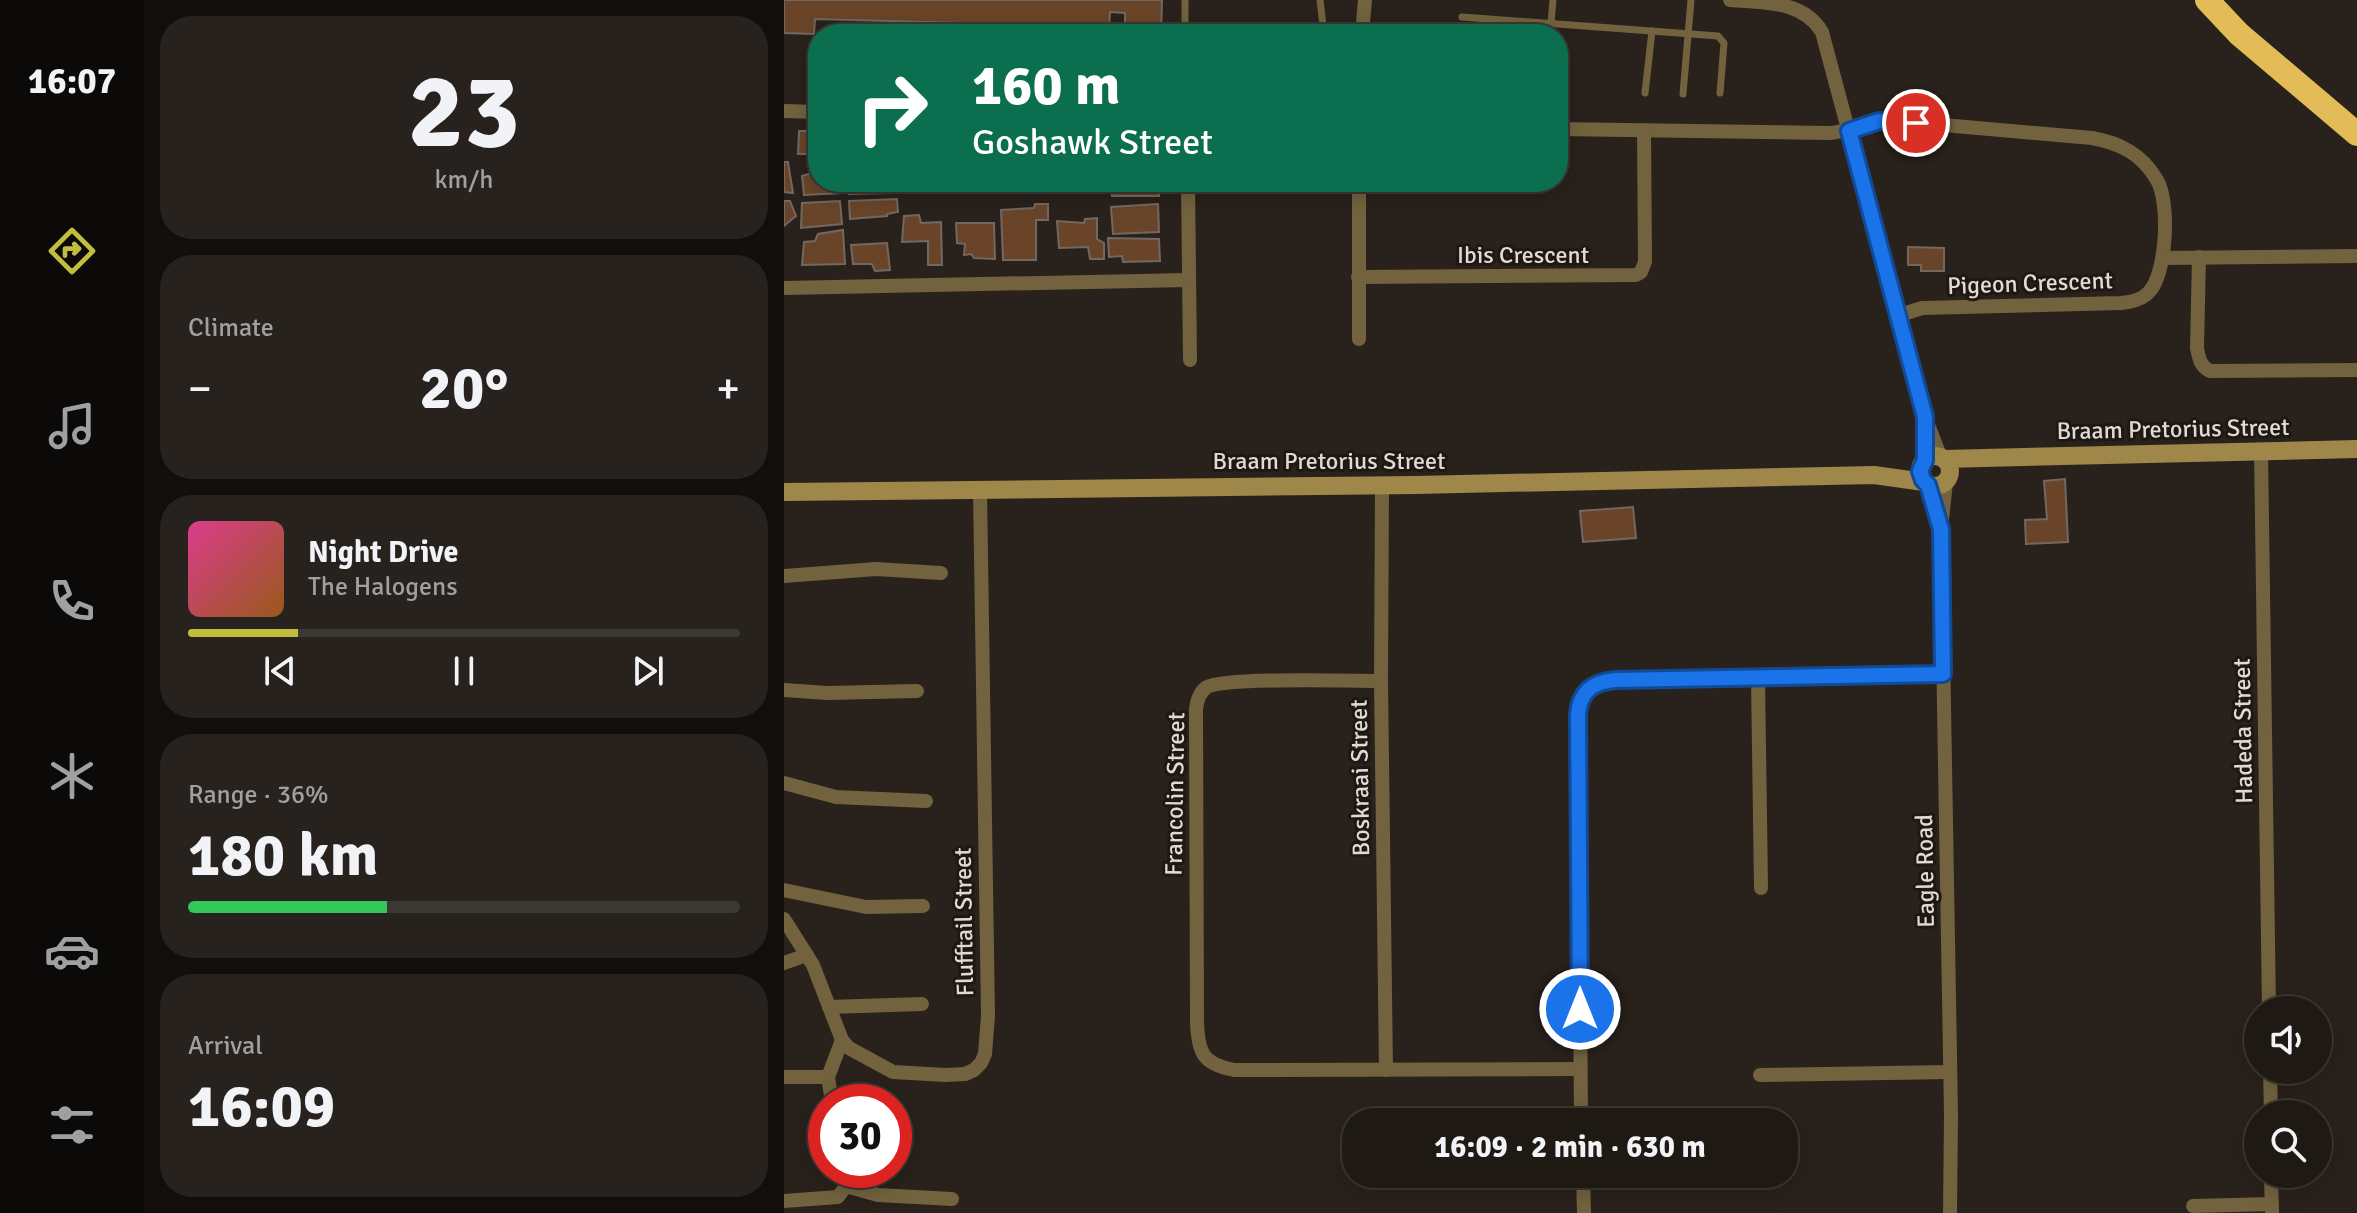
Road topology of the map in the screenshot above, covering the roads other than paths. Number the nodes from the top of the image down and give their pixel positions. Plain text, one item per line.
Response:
1 (1185, 0) edge
2 (1320, 0) edge
3 (1365, 0) edge
4 (1553, 0) edge
5 (1691, 0) edge
6 (1730, 0) edge
7 (2207, 0) edge
8 (2225, 0) edge
9 (1462, 17) dead end
10 (1551, 23) junction
11 (1185, 24) edge
12 (1323, 24) edge
13 (1363, 24) edge
14 (1564, 24) edge
15 (1568, 24) edge
16 (1652, 31) junction
17 (1688, 34) junction
18 (2252, 43) junction
19 (1645, 93) dead end
20 (1720, 93) dead end
21 (1683, 94) dead end
22 (784, 108) edge
23 (808, 111) edge
24 (1568, 129) edge
25 (1849, 131) junction
26 (1644, 132) junction
27 (2357, 134) edge
28 (1188, 192) edge
29 (1359, 192) edge
30 (2356, 256) edge
31 (2199, 257) junction
32 (2163, 258) junction
33 (1358, 277) junction
34 (1188, 280) junction
35 (784, 288) edge
36 (1900, 315) junction
37 (1359, 339) dead end
38 (1190, 360) dead end
39 (2357, 370) edge
40 (2357, 449) edge
41 (2261, 451) junction
42 (1935, 471) junction
43 (1382, 485) junction
44 (980, 490) junction
45 (784, 492) edge
46 (941, 573) dead end
47 (784, 576) edge
48 (1943, 674) junction
49 (1758, 678) junction
50 (1381, 681) junction
51 (784, 690) edge
52 (917, 691) dead end
53 (784, 783) edge
54 (926, 801) dead end
55 (1761, 888) dead end
56 (784, 890) edge
57 (923, 906) dead end
58 (784, 919) edge
59 (807, 955) junction
60 (784, 963) edge
61 (2269, 996) edge
62 (922, 1004) dead end
63 (829, 1007) junction
64 (842, 1040) junction
65 (1580, 1069) junction
66 (1386, 1070) junction
67 (1950, 1072) junction
68 (1760, 1075) dead end
69 (784, 1077) edge
70 (828, 1077) junction
71 (829, 1084) edge
72 (1581, 1108) edge
73 (845, 1188) edge
74 (853, 1188) edge
75 (1583, 1188) edge
76 (2271, 1188) edge
77 (952, 1199) dead end
78 (784, 1201) edge
79 (2193, 1206) dead end
80 (2272, 1209) edge
81 (1584, 1213) edge
82 (1950, 1213) edge

1 - 11 lane
2 - 12 lane
3 - 13 street
4 - 10 lane
5 - 17 lane
6 - 25 street, Eagle Road
7 - 18 highway
8 - 18 highway
9 - 10 lane
10 - 14 lane
15 - 16 lane
16 - 17 lane
16 - 19 lane
17 - 20 lane
17 - 21 lane
18 - 27 highway
22 - 23 street
24 - 26 street, Pigeon Crescent
25 - 26 street, Pigeon Crescent
25 - 32 street, Pigeon Crescent
25 - 36 street, Eagle Road
26 - 33 street, Ibis Crescent
28 - 34 street
29 - 33 street
30 - 31 street
31 - 32 street
31 - 39 street
32 - 36 street, Pigeon Crescent
33 - 37 street
34 - 35 street
34 - 38 street
36 - 42 street, Eagle Road
40 - 41 street, Braam Pretorius Street
41 - 42 street, Braam Pretorius Street
41 - 61 street, Hadeda Street
42 - 43 street, Braam Pretorius Street
42 - 48 street, Eagle Road
43 - 44 street, Braam Pretorius Street
43 - 50 street, Boskraai Street
44 - 45 street, Braam Pretorius Street
44 - 64 street, Flufftail Street
46 - 47 street
48 - 49 street
48 - 67 street, Eagle Road
49 - 55 street
49 - 65 street
50 - 66 street, Boskraai Street
50 - 66 street, Francolin Street
51 - 52 street
53 - 54 street
56 - 57 street
58 - 59 street
59 - 60 street
59 - 63 street
62 - 63 street
63 - 64 street
64 - 70 street
65 - 66 street
65 - 72 street
67 - 68 street
67 - 82 street, Eagle Road
69 - 70 street
70 - 71 street
73 - 78 street
74 - 77 street
75 - 81 street
76 - 80 street
79 - 80 street

